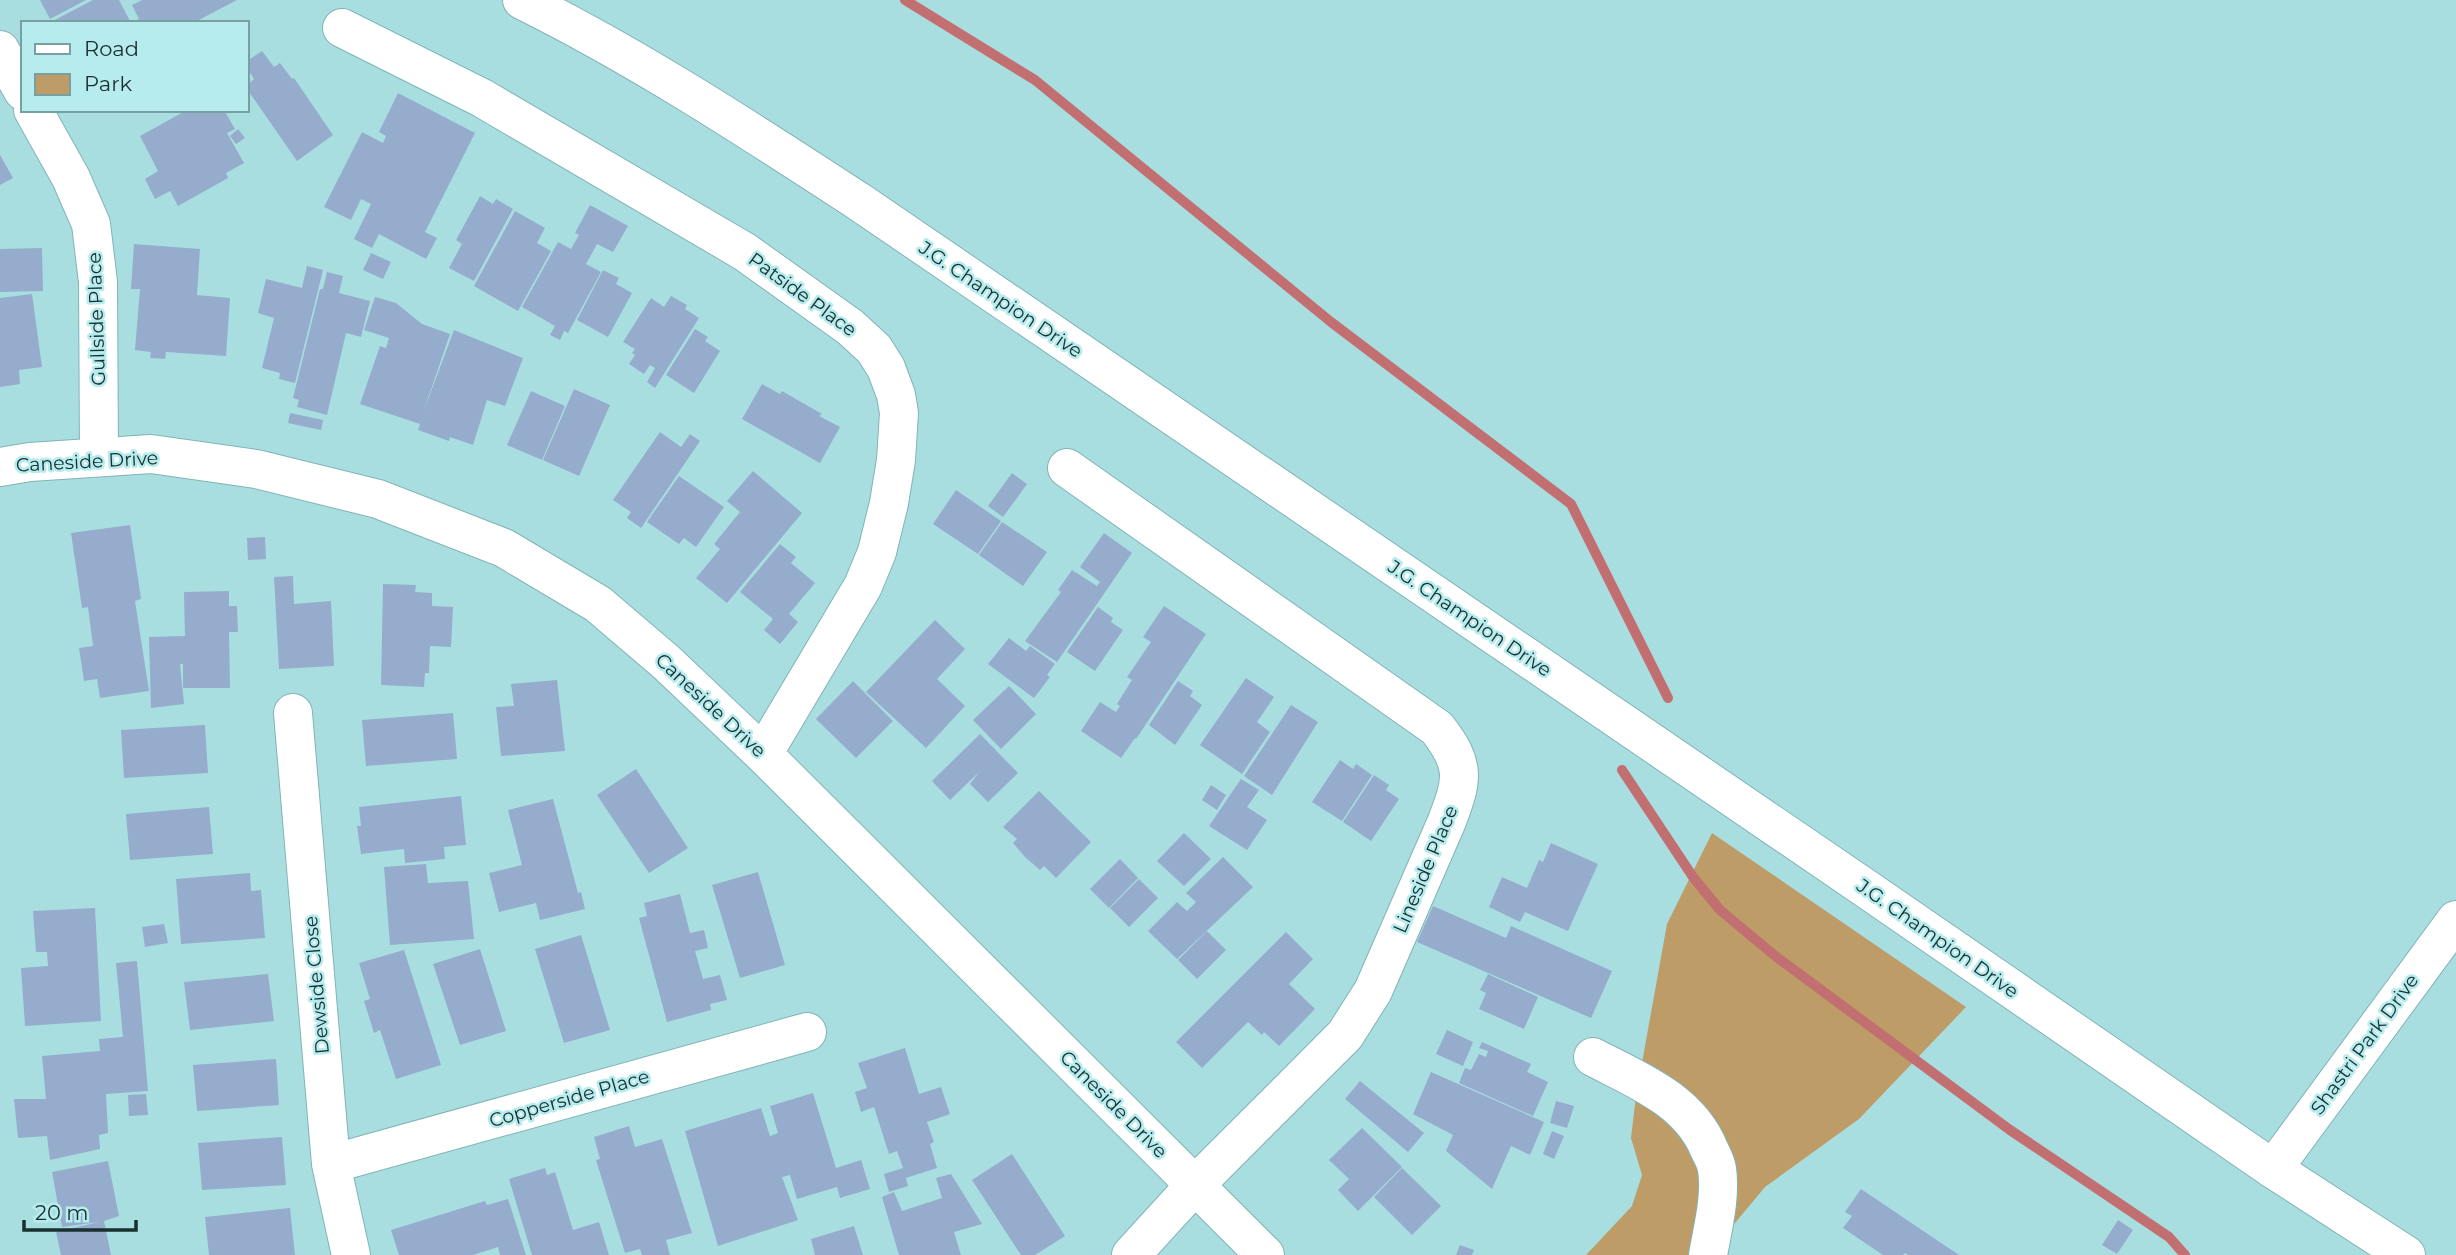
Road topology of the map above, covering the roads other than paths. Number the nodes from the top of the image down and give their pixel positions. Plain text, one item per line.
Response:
1 (522, 0) edge
2 (342, 28) dead end
3 (0, 50) edge
4 (21, 87) edge
5 (34, 112) edge
6 (99, 457) junction
7 (0, 467) edge
8 (1067, 468) dead end
9 (293, 713) dead end
10 (763, 754) junction
11 (2456, 920) edge
12 (807, 1032) dead end
13 (1593, 1057) dead end
14 (331, 1164) junction
15 (2273, 1169) junction
16 (1195, 1185) junction
17 (351, 1255) edge
18 (1131, 1255) edge
19 (1265, 1255) edge
20 (1708, 1255) edge
21 (2406, 1255) edge

1 - 15 street, J.G. Champion Drive
2 - 10 street, Patside Place
3 - 4 street
5 - 6 street, Gullside Place
6 - 7 street, Caneside Drive
6 - 10 street, Caneside Drive
8 - 16 street, Lineside Place
9 - 14 street, Dewside Close
10 - 16 street, Caneside Drive
11 - 15 street, Shastri Park Drive
12 - 14 street, Copperside Place
13 - 20 street
14 - 17 street, Dewside Close
15 - 21 street, J.G. Champion Drive
16 - 18 street, Lineside Place
16 - 19 street, Caneside Drive

